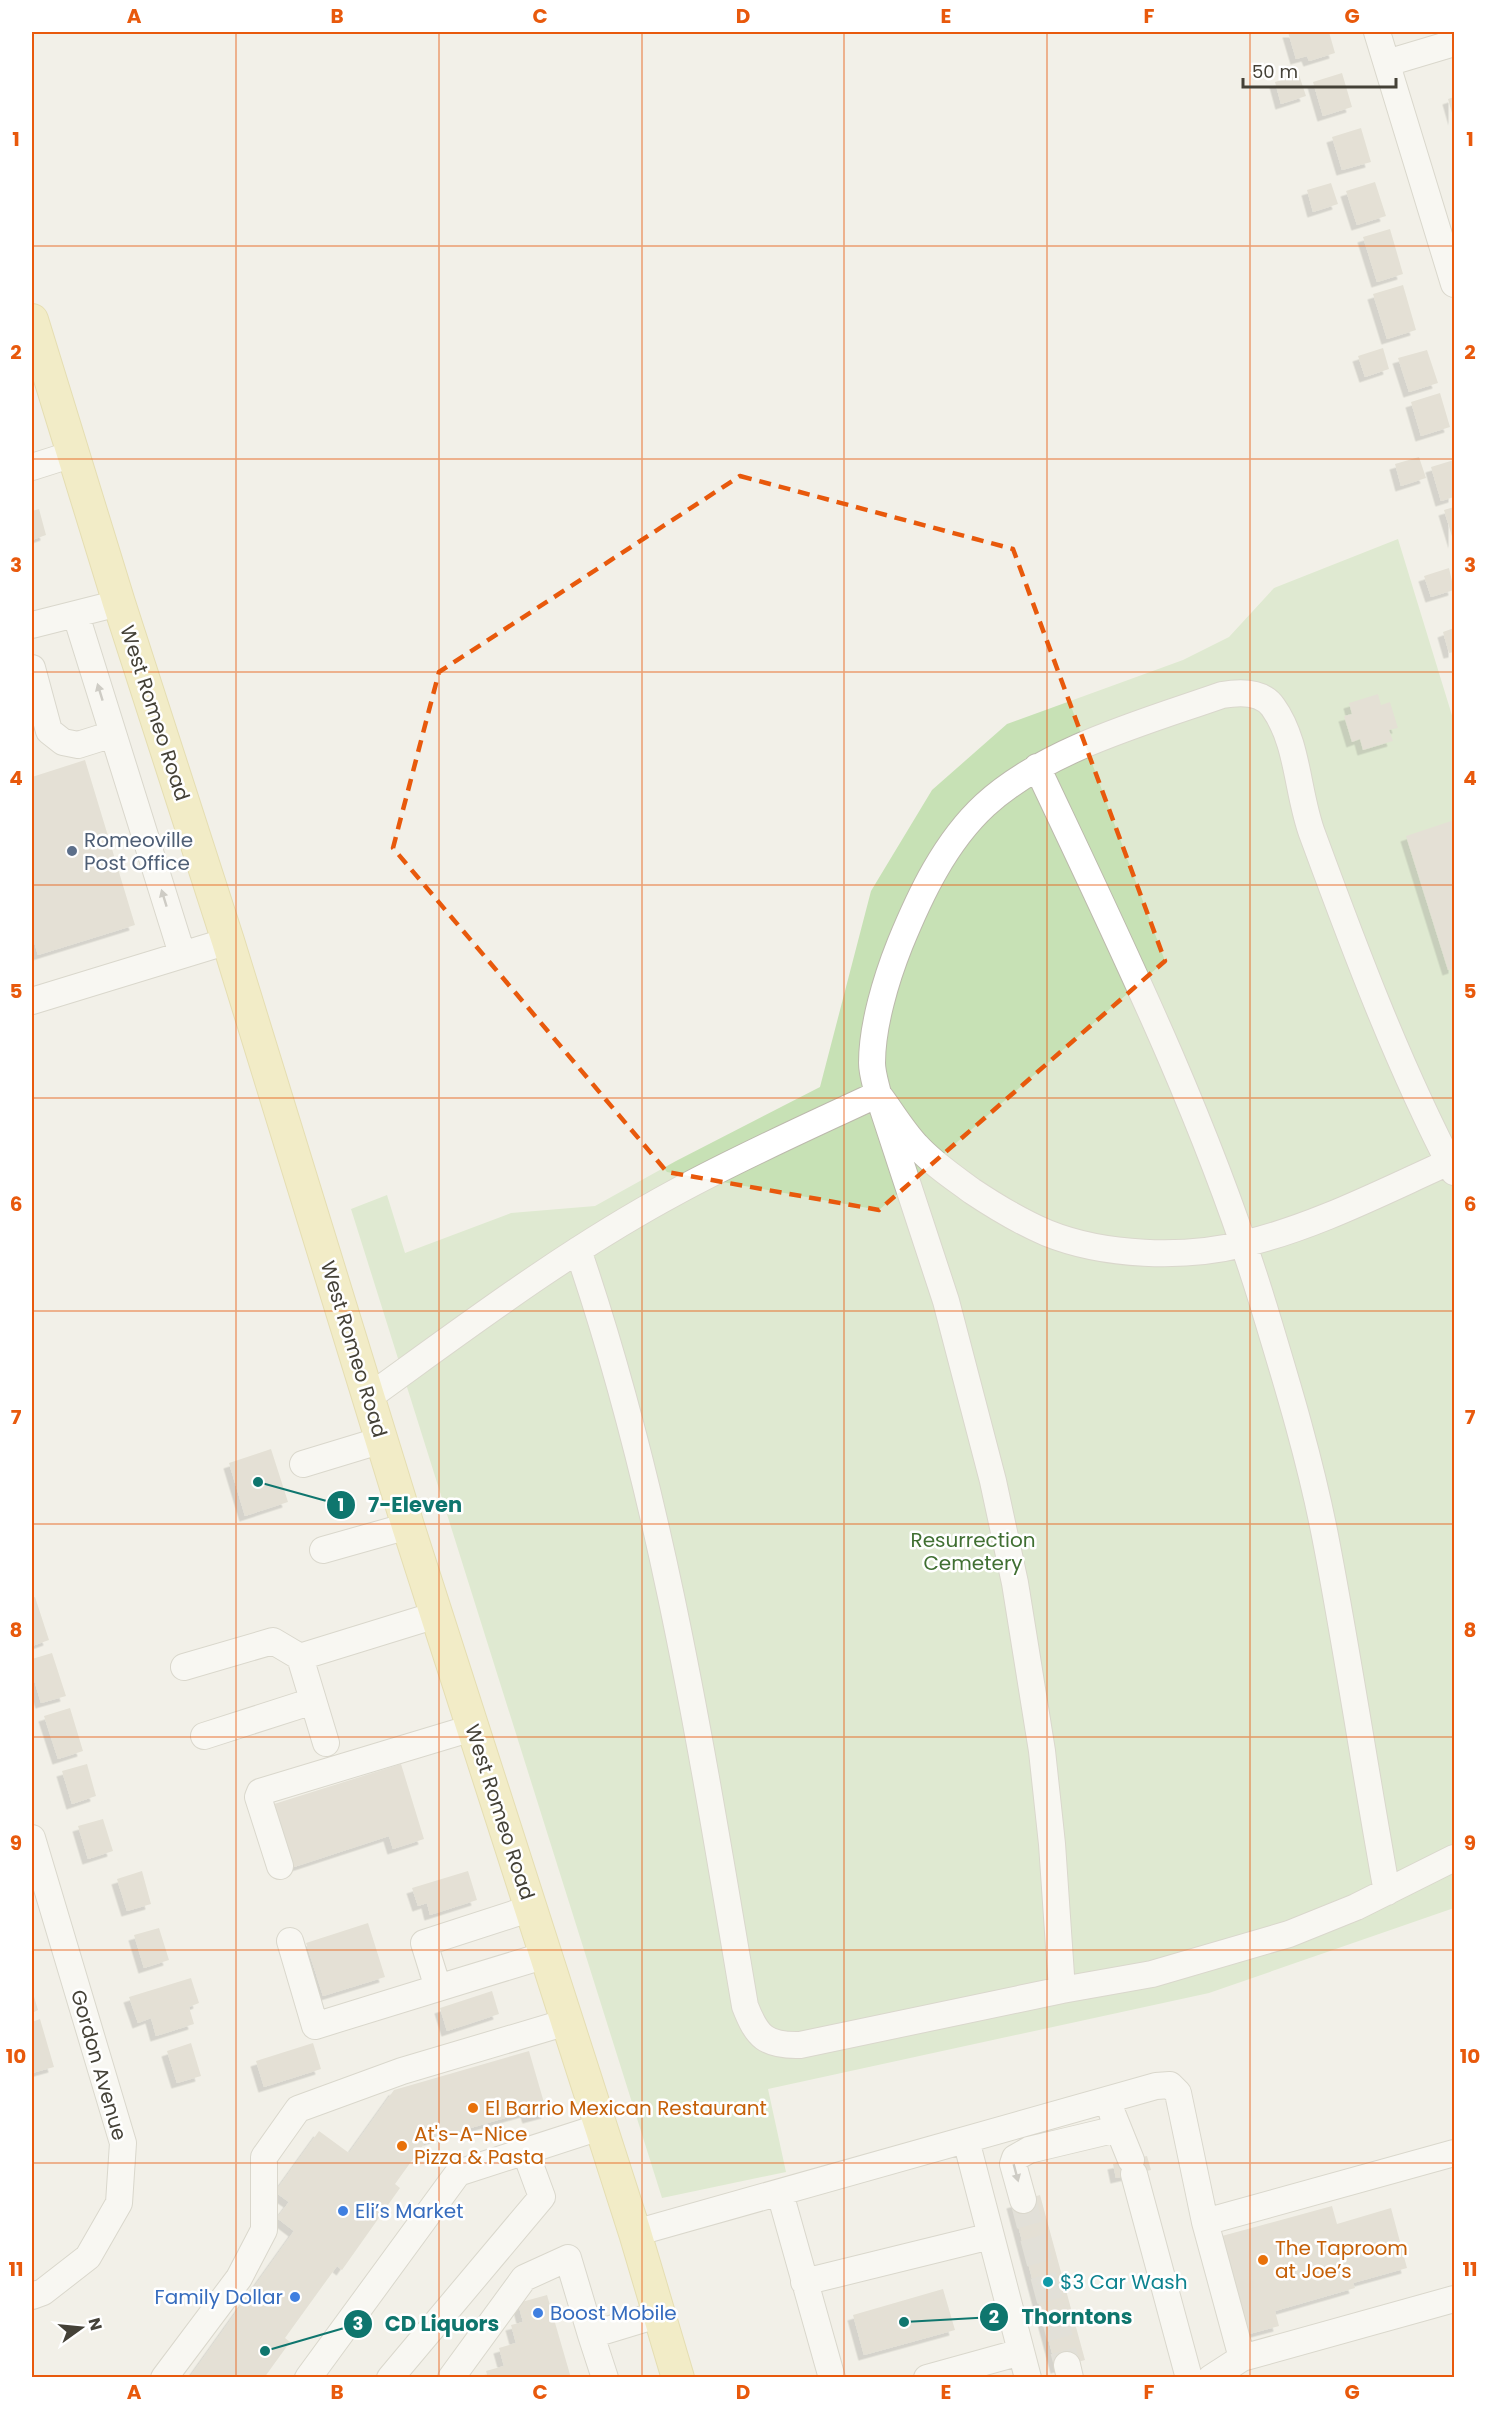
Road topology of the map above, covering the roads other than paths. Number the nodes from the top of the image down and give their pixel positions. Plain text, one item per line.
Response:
1 (1377, 32) edge
2 (1455, 43) edge
3 (1387, 63) junction
4 (1455, 284) edge
5 (32, 320) edge
6 (73, 454) junction
7 (32, 466) edge
8 (119, 603) junction
9 (76, 615) junction
10 (32, 625) edge
11 (32, 668) edge
12 (113, 734) junction
13 (1037, 767) junction
14 (228, 941) junction
15 (182, 954) junction
16 (32, 1001) edge
17 (878, 1094) junction
18 (1452, 1167) edge
19 (1243, 1244) junction
20 (578, 1250) junction
21 (369, 1397) junction
22 (382, 1440) junction
23 (303, 1464) dead end
24 (408, 1526) junction
25 (322, 1550) dead end
26 (436, 1614) junction
27 (300, 1657) junction
28 (184, 1667) dead end
29 (313, 1701) junction
30 (472, 1728) junction
31 (204, 1736) dead end
32 (326, 1743) dead end
33 (32, 1838) edge
34 (1455, 1858) edge
35 (280, 1866) dead end
36 (1387, 1892) junction
37 (532, 1908) junction
38 (290, 1941) dead end
39 (546, 1955) junction
40 (438, 1988) junction
41 (1062, 1990) junction
42 (567, 2022) junction
43 (1108, 2100) junction
44 (600, 2127) junction
45 (1117, 2129) junction
46 (966, 2140) junction
47 (525, 2151) junction
48 (1455, 2153) edge
49 (780, 2193) junction
50 (1023, 2200) tunnel mouth
51 (1205, 2222) junction
52 (636, 2233) junction
53 (991, 2236) junction
54 (804, 2282) junction
55 (32, 2296) edge
56 (1455, 2300) edge
57 (660, 2314) junction
58 (591, 2335) junction
59 (1021, 2352) junction
60 (1242, 2358) junction
61 (991, 2369) edge
62 (960, 2373) edge
63 (930, 2377) edge
64 (164, 2378) edge
65 (308, 2378) edge
66 (390, 2378) edge
67 (451, 2378) edge
68 (605, 2378) edge
69 (678, 2378) edge
70 (832, 2378) edge
71 (1028, 2378) edge
72 (1189, 2378) edge
73 (1211, 2378) edge

1 - 3 street
2 - 3 street
3 - 4 street
5 - 6 main road, West Romeo Road
6 - 7 street
6 - 8 main road, West Romeo Road
8 - 9 street
8 - 14 main road, West Romeo Road
9 - 10 street
12 -> 9 street
11 - 12 street
15 -> 12 street
13 - 17 street
13 - 18 street
13 - 19 street
14 - 15 street
14 - 21 main road, West Romeo Road
15 - 16 street
17 - 19 street
17 - 20 street
17 - 41 street
18 - 19 street
19 - 36 street
20 - 21 street
20 - 41 street
21 - 22 main road, West Romeo Road
22 - 23 street
22 - 24 main road, West Romeo Road
24 - 25 street
24 - 26 main road, West Romeo Road
26 - 27 street
26 - 30 main road, West Romeo Road
27 - 28 street
27 - 29 street
29 - 31 street
29 - 32 street
30 - 35 street
30 - 37 main road, West Romeo Road
33 - 55 street, Gordon Avenue
34 - 36 street
36 - 41 street
37 - 39 main road, West Romeo Road
37 - 40 street
38 - 40 street
39 - 40 street
39 - 42 main road, West Romeo Road
42 - 44 main road, West Romeo Road
42 - 64 street
43 - 45 street
43 - 46 street
43 - 51 street
44 - 47 street
44 - 52 main road, West Romeo Road
45 -> 50 street
45 - 72 street
46 - 49 street
46 - 53 street
47 - 65 street
47 - 66 street
48 - 51 street
49 - 52 street
49 - 54 street
51 - 60 street
52 - 57 main road, West Romeo Road
53 - 54 street
53 - 59 street
54 - 70 street
56 - 60 street
57 - 58 street
57 - 69 main road, West Romeo Road
58 - 67 street
58 - 68 street
59 - 61 street
59 - 71 street
60 - 73 street
61 - 62 street
62 - 63 street

